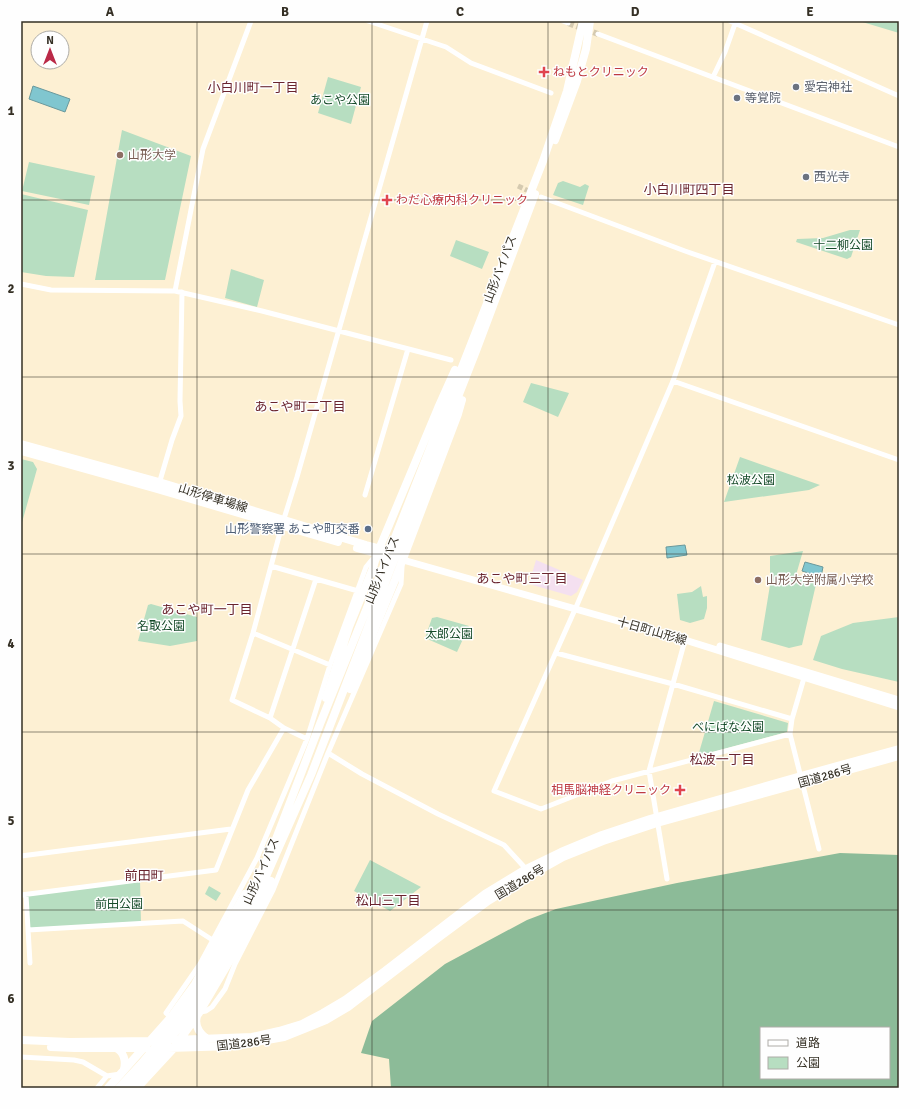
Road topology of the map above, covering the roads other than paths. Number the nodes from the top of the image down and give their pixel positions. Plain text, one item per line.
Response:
1 (251, 21) edge
2 (368, 21) edge
3 (427, 21) edge
4 (562, 21) edge
5 (578, 21) edge
6 (583, 21) edge
7 (734, 22) edge
8 (568, 23) dead end
9 (594, 28) edge
10 (422, 39) junction
11 (577, 47) junction
12 (713, 77) junction
13 (577, 81) junction
14 (551, 93) dead end
15 (899, 96) edge
16 (899, 146) edge
17 (538, 197) junction
18 (715, 262) junction
19 (21, 284) edge
20 (175, 291) junction
21 (182, 292) junction
22 (488, 300) junction
23 (899, 325) edge
24 (338, 331) junction
25 (408, 349) junction
26 (476, 351) junction
27 (451, 360) dead end
28 (673, 381) junction
29 (21, 444) edge
30 (21, 451) edge
31 (899, 460) edge
32 (158, 485) junction
33 (366, 495) dead end
34 (282, 522) junction
35 (398, 539) junction
36 (378, 551) junction
37 (404, 558) junction
38 (272, 566) junction
39 (386, 569) junction
40 (316, 579) junction
41 (358, 591) junction
42 (576, 607) junction
43 (253, 633) junction
44 (685, 640) junction
45 (293, 649) junction
46 (556, 653) junction
47 (330, 665) junction
48 (804, 678) junction
49 (673, 684) junction
50 (899, 700) edge
51 (899, 707) edge
52 (270, 718) junction
53 (792, 719) junction
54 (320, 724) junction
55 (284, 728) junction
56 (328, 730) junction
57 (790, 734) junction
58 (307, 739) junction
59 (899, 749) edge
60 (328, 754) junction
61 (899, 756) edge
62 (648, 771) junction
63 (802, 779) junction
64 (657, 820) junction
65 (232, 829) junction
66 (280, 838) junction
67 (819, 849) dead end
68 (21, 856) edge
69 (529, 872) junction
70 (667, 879) dead end
71 (24, 895) edge
72 (28, 930) junction
73 (214, 940) junction
74 (30, 963) dead end
75 (198, 1013) junction
76 (170, 1017) junction
77 (207, 1039) junction
78 (21, 1040) edge
79 (148, 1044) junction
80 (174, 1044) junction
81 (21, 1045) edge
82 (116, 1048) junction
83 (21, 1057) edge
84 (122, 1072) junction
85 (107, 1076) junction
86 (97, 1088) edge
87 (108, 1088) edge
88 (119, 1088) edge
89 (128, 1088) edge
90 (137, 1088) edge

1 - 20 street
2 - 10 street
3 - 10 street
4 - 8 street
5 - 11 main road
6 - 11 main road, 山形バイパス
7 - 12 street
7 - 15 street
9 - 12 street
9 - 13 main road, 山形バイパス
9 - 13 main road
10 - 14 street
10 - 24 street
11 - 22 main road, 山形バイパス
12 - 16 street
13 - 17 main road, 山形バイパス
17 - 18 street
17 - 26 main road, 山形バイパス
18 - 23 street
18 - 28 street
19 - 20 street
20 - 21 street
21 - 24 street
21 - 32 street
22 - 35 main road, 山形バイパス
22 - 36 main road
24 - 25 street
24 - 34 street
25 - 27 street
25 - 33 street
26 - 35 main road, 山形バイパス
26 - 37 main road
28 - 31 street
28 - 42 street
29 - 32 main road, 山形停車場線
30 - 32 main road, 山形停車場線
32 - 34 main road, 山形停車場線
34 - 36 main road, 山形停車場線
34 - 38 street
35 - 39 main road, 山形バイパス
36 - 37 main road, 山形停車場線
36 - 41 street
36 - 54 main road
37 - 42 main road, 十日町山形線
37 - 56 main road
37 - 60 street
38 - 40 street
38 - 43 street
39 - 54 main road, 山形バイパス
39 - 56 main road, 山形バイパス
40 - 41 street
40 - 45 street
41 - 47 street
42 - 44 main road, 十日町山形線
42 - 46 street
42 - 50 main road, 十日町山形線
43 - 45 street
43 - 52 street
44 - 48 main road, 十日町山形線
44 - 49 street
45 - 47 street
45 - 52 street
46 - 49 street
46 - 62 street
47 - 58 street
48 - 51 main road, 十日町山形線
48 - 53 street
49 - 53 street
49 - 62 street
52 - 55 street
53 - 57 street
54 - 66 main road, 山形バイパス
55 - 58 street
55 - 65 street
56 - 66 main road, 山形バイパス
57 - 62 street
57 - 63 street
58 - 73 street
59 - 63 main road, 国道286号
60 - 69 street
60 - 75 street
61 - 63 main road, 国道286号
62 - 64 street
63 - 64 main road, 国道286号
63 - 67 street
64 - 69 main road, 国道286号
64 - 70 street
65 - 68 street
65 - 71 street
66 - 75 main road
66 - 76 main road
66 - 88 main road, 山形バイパス
66 - 89 main road, 山形バイパス
69 - 77 main road, 国道286号
69 - 80 main road, 国道286号
71 - 72 street
72 - 73 street
72 - 74 street
73 - 76 street
75 - 77 main road
75 - 80 main road
76 - 79 main road
77 - 80 main road, 国道286号
78 - 79 main road
79 - 82 main road
79 - 84 main road
80 - 90 main road
81 - 82 main road
82 - 84 main road
83 - 85 street
84 - 85 street
84 - 87 main road
85 - 86 street

